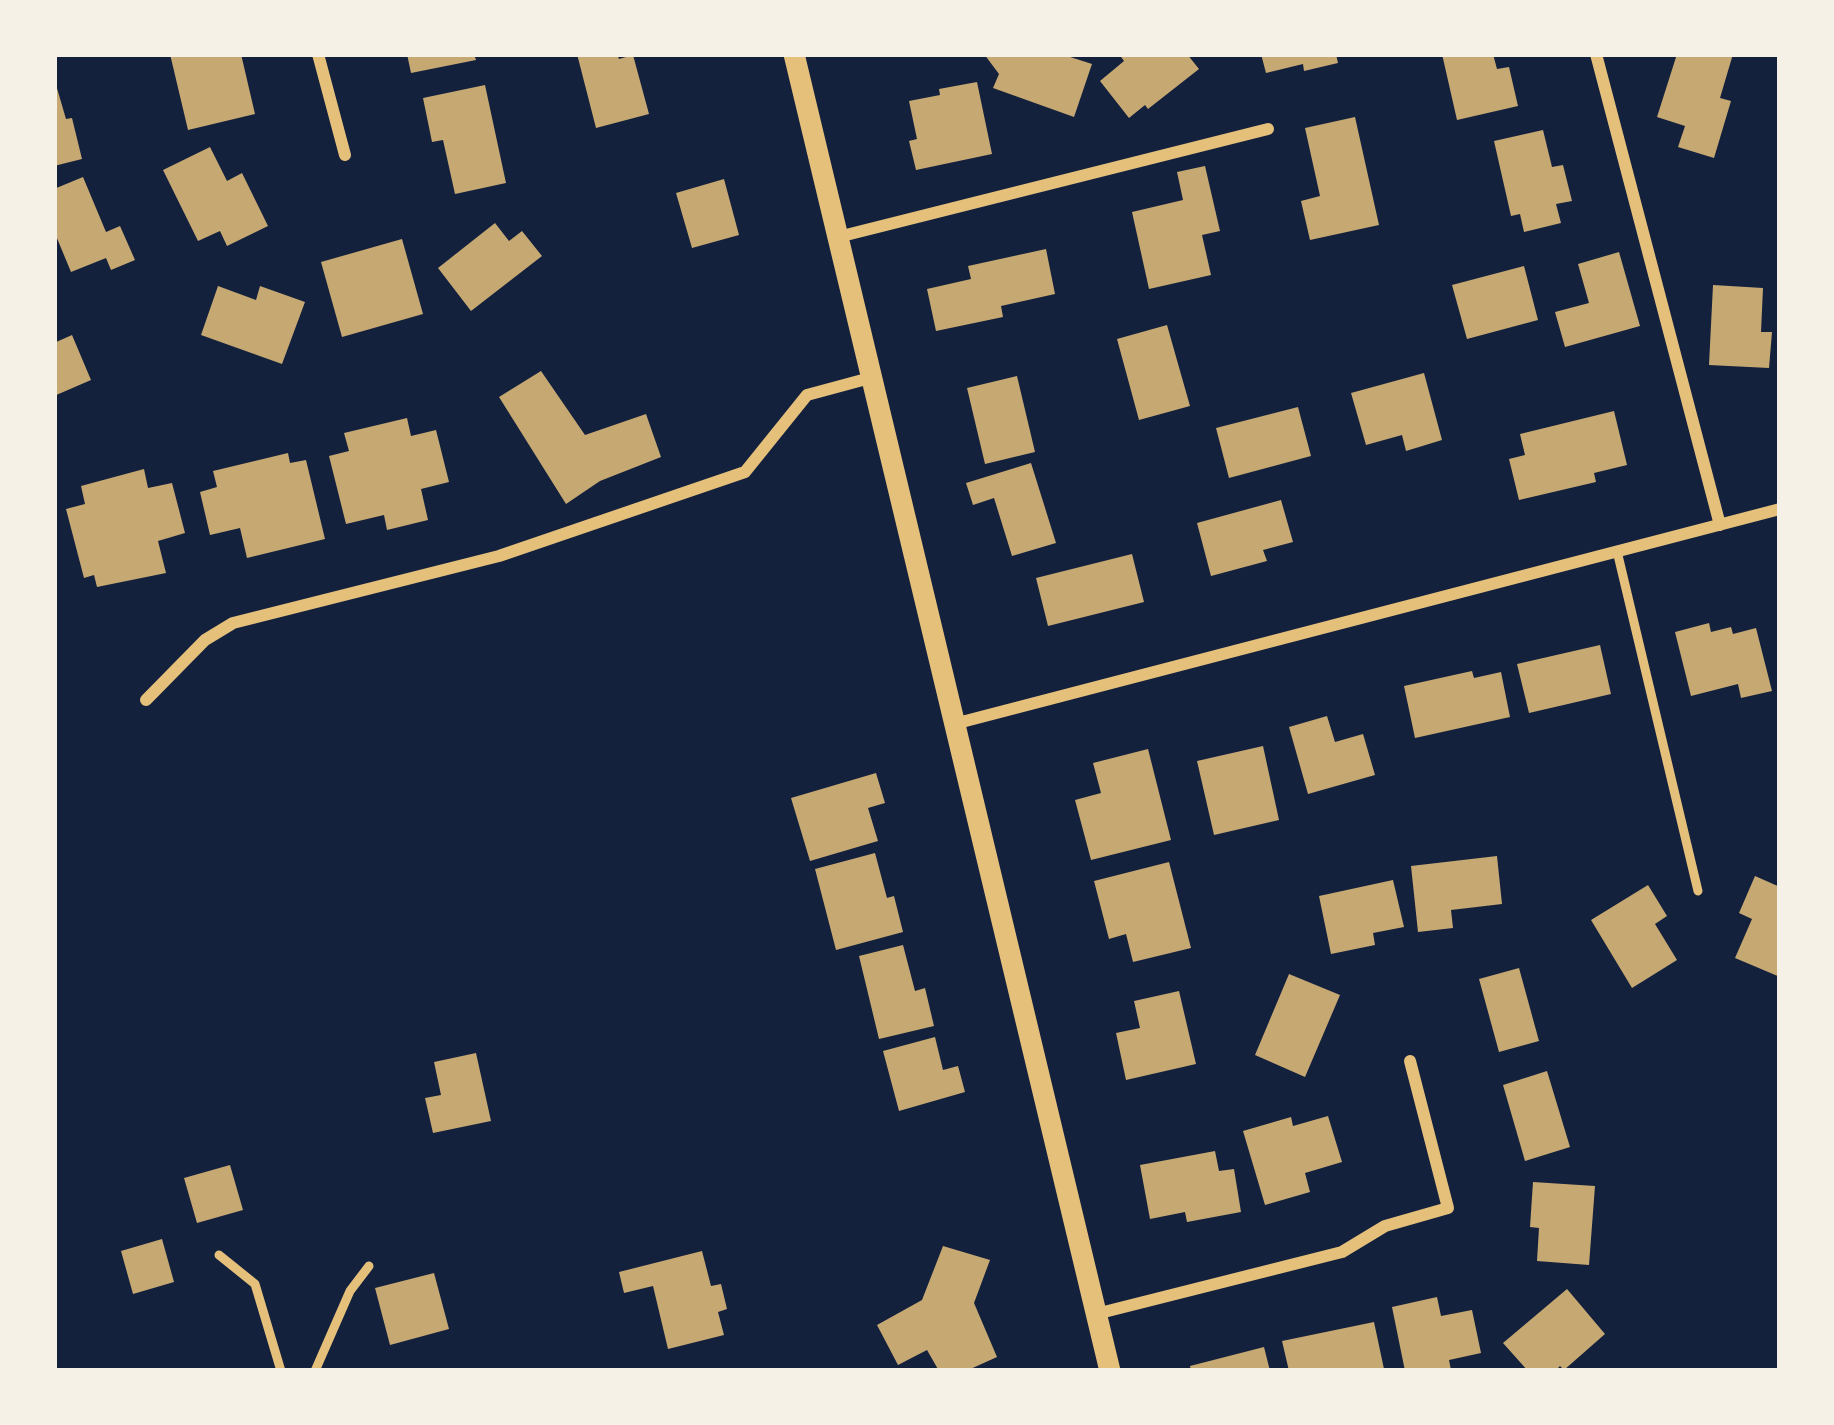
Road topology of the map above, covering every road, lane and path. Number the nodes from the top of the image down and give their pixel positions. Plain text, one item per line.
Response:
1 (318, 54) edge
2 (794, 54) edge
3 (1596, 54) edge
4 (1268, 129) dead end
5 (345, 155) dead end
6 (838, 237) junction
7 (870, 378) junction
8 (1780, 509) edge
9 (1720, 525) junction
10 (1617, 551) junction
11 (146, 700) dead end
12 (954, 724) junction
13 (1698, 891) dead end
14 (1410, 1061) dead end
15 (219, 1256) dead end
16 (368, 1266) dead end
17 (1096, 1314) junction
18 (281, 1371) edge
19 (315, 1371) edge
20 (1110, 1371) edge

1 - 5 street
2 - 6 street
3 - 9 street
4 - 6 street
6 - 7 street
7 - 11 street
7 - 12 street
8 - 9 street
9 - 10 street
10 - 12 street
10 - 13 lane
12 - 17 street
14 - 17 street
15 - 18 lane
16 - 19 lane
17 - 20 street

